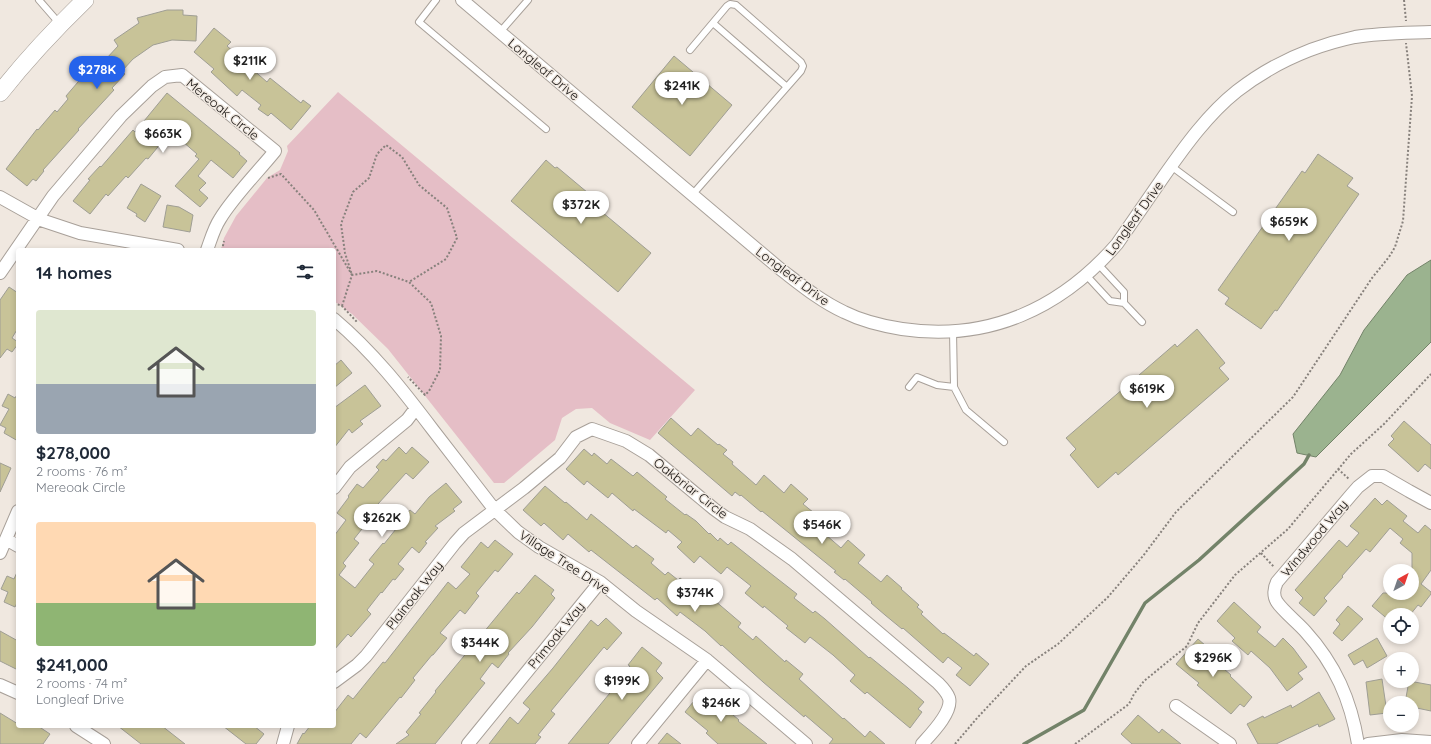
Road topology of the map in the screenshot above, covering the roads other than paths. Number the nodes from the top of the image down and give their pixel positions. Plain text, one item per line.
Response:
1 (39, 0) edge
2 (85, 0) edge
3 (436, 0) edge
4 (462, 0) edge
5 (528, 0) edge
6 (713, 23) junction
7 (60, 24) junction
8 (500, 32) junction
9 (1431, 32) edge
10 (690, 50) dead end
11 (4, 86) edge
12 (787, 87) junction
13 (546, 129) dead end
14 (1171, 166) junction
15 (692, 195) junction
16 (0, 197) edge
17 (1234, 212) dead end
18 (38, 217) junction
19 (152, 247) edge
20 (17, 248) edge
21 (208, 248) edge
22 (16, 249) edge
23 (1098, 264) junction
24 (0, 273) edge
25 (1086, 275) junction
26 (1124, 303) junction
27 (336, 321) edge
28 (1142, 322) dead end
29 (953, 331) junction
30 (954, 387) junction
31 (909, 388) dead end
32 (416, 408) junction
33 (1004, 442) dead end
34 (336, 485) edge
35 (1431, 502) edge
36 (494, 509) junction
37 (16, 516) edge
38 (6, 539) junction
39 (16, 545) edge
40 (0, 553) edge
41 (600, 582) junction
42 (707, 660) junction
43 (336, 681) edge
44 (0, 685) edge
45 (16, 692) edge
46 (1176, 706) dead end
47 (79, 728) edge
48 (287, 728) edge
49 (1431, 742) edge
50 (104, 744) edge
51 (283, 744) edge
52 (468, 744) edge
53 (638, 744) edge
54 (806, 744) edge
55 (922, 744) edge
56 (1230, 744) edge
57 (1358, 744) edge
58 (1368, 744) edge

1 - 7 lane
2 - 7 main road
3 - 13 lane
4 - 8 street, Longleaf Drive
5 - 8 lane
6 - 10 lane
6 - 12 lane
6 - 12 lane
7 - 11 main road
8 - 15 street, Longleaf Drive
9 - 14 street, Longleaf Drive
12 - 15 lane
14 - 17 lane
14 - 23 street, Longleaf Drive
15 - 29 street, Longleaf Drive
16 - 18 street
18 - 19 street
18 - 20 street
18 - 21 street, Mereoak Circle
22 - 24 street
23 - 25 street, Longleaf Drive
23 - 26 lane
25 - 26 lane
25 - 29 street, Longleaf Drive
26 - 28 lane
27 - 32 street, Village Tree Drive
29 - 30 lane
30 - 31 lane
30 - 33 lane
32 - 34 street
32 - 36 street, Village Tree Drive
35 - 57 street, Windwood Way
36 - 41 street, Village Tree Drive
36 - 43 street, Plainoak Way
36 - 55 street, Oakbriar Circle
37 - 38 street
38 - 39 street
38 - 40 street
41 - 42 street, Village Tree Drive
41 - 52 street, Primoak Way
42 - 53 street
42 - 54 street, Village Tree Drive
44 - 45 street
46 - 56 street
47 - 50 street
48 - 51 street
49 - 58 street

